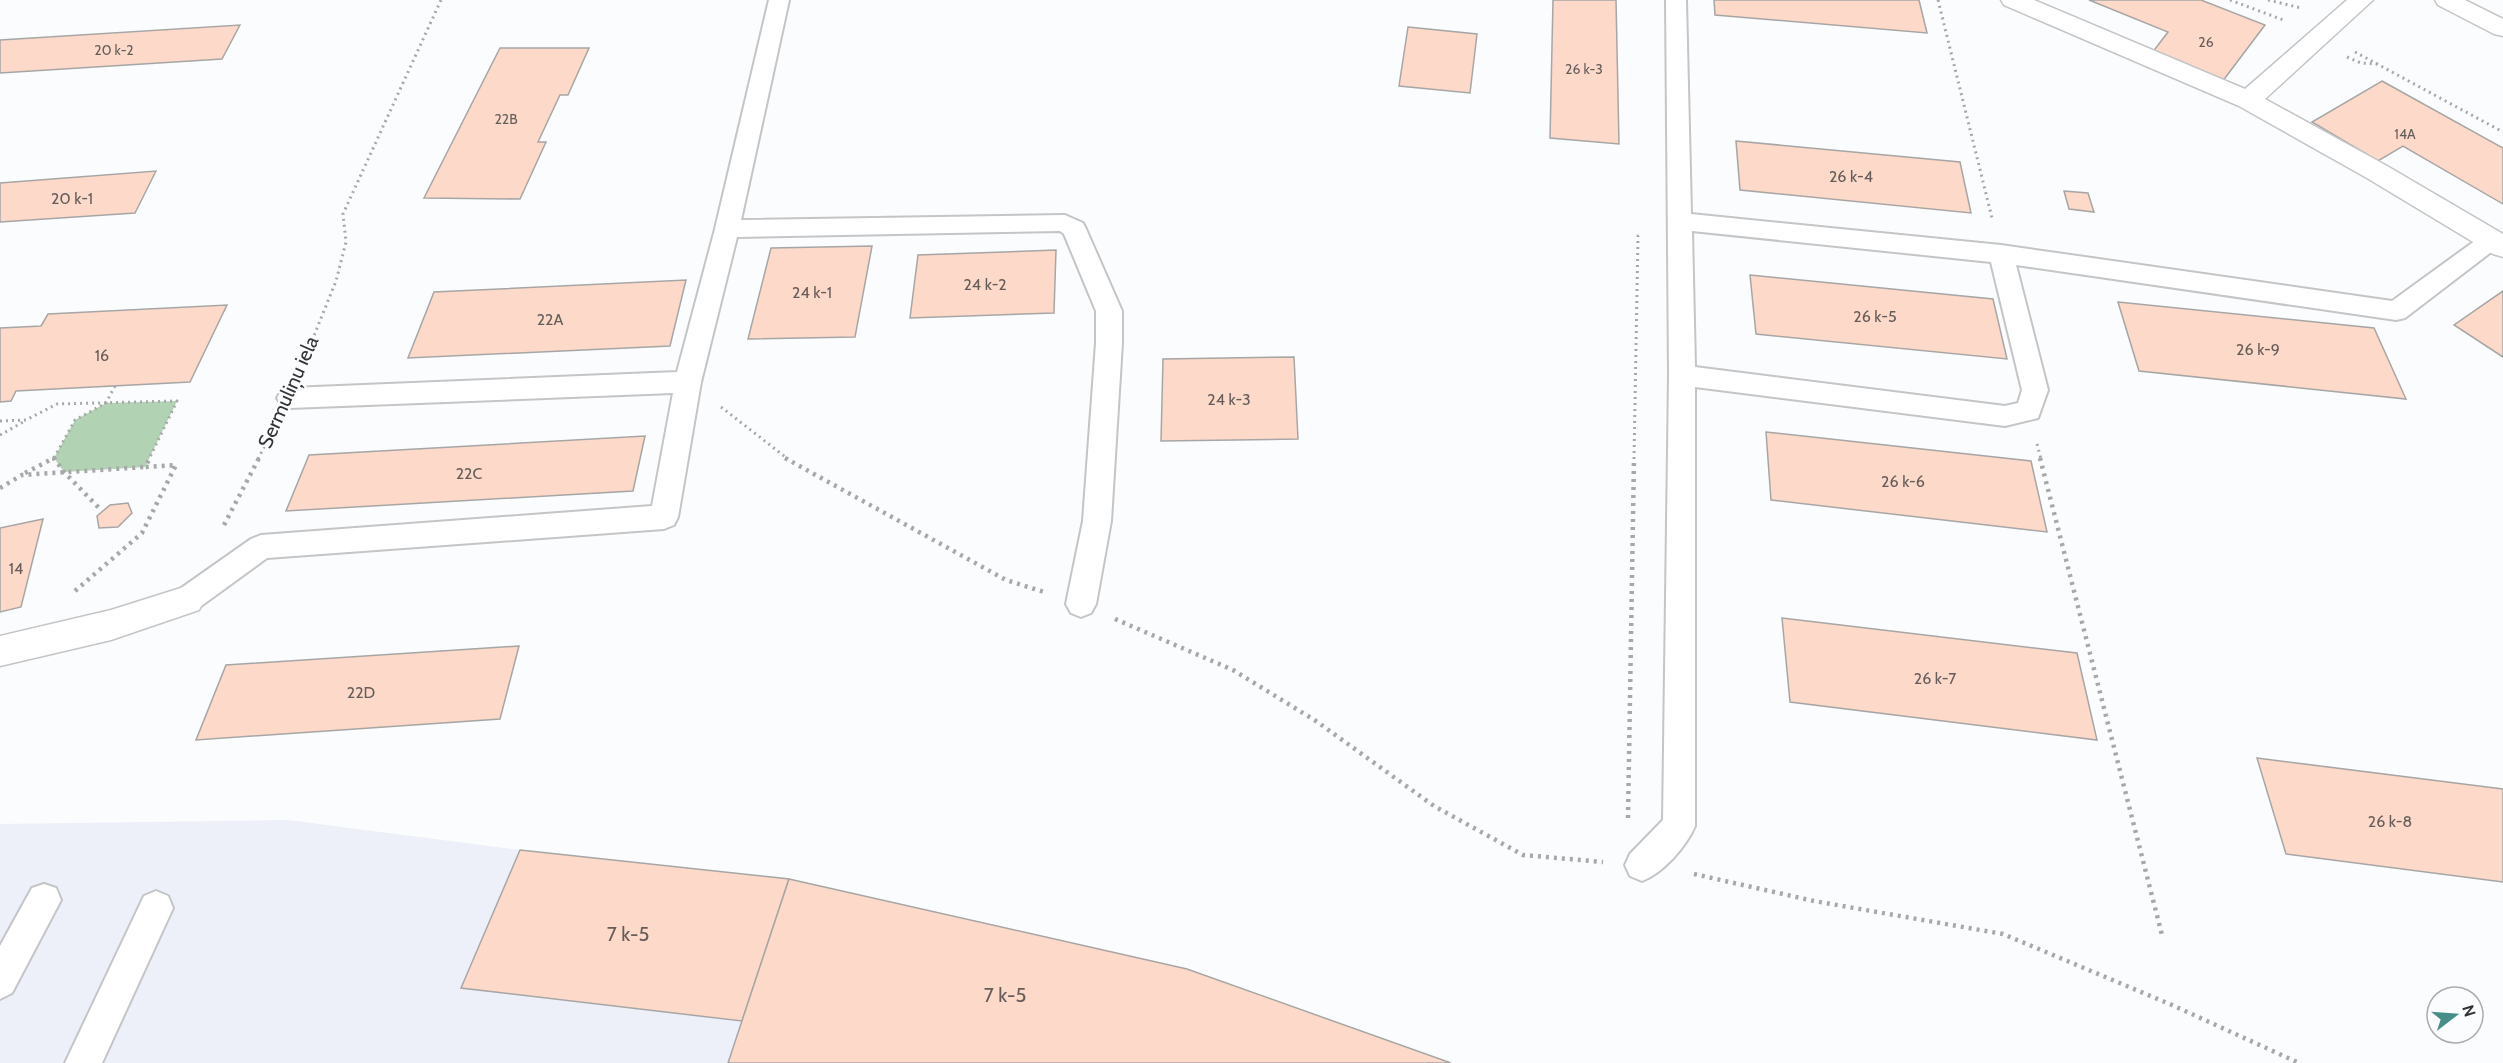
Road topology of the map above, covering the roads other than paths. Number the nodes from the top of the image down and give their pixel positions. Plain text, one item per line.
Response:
1 (779, 0) edge
2 (1676, 0) edge
3 (2013, 0) edge
4 (2361, 0) edge
5 (2447, 0) edge
6 (2503, 29) edge
7 (2248, 100) junction
8 (1679, 220) junction
9 (727, 229) junction
10 (2498, 244) edge
11 (2001, 254) junction
12 (1682, 375) junction
13 (688, 382) junction
14 (290, 398) road end
15 (187, 600) joint
16 (1081, 604) road end
17 (0, 651) edge
18 (1635, 864) road end
19 (44, 900) dead end
20 (156, 908) dead end
21 (0, 981) edge
22 (82, 1063) edge

1 - 9 lane
2 - 8 lane
3 - 7 street
4 - 7 street
5 - 6 street
7 - 10 street
8 - 11 lane
8 - 12 lane
9 - 13 lane
9 - 16 lane
10 - 11 lane
11 - 12 lane
12 - 18 lane
13 - 14 lane
13 - 15 lane
15 - 17 street
19 - 21 lane
20 - 22 lane

